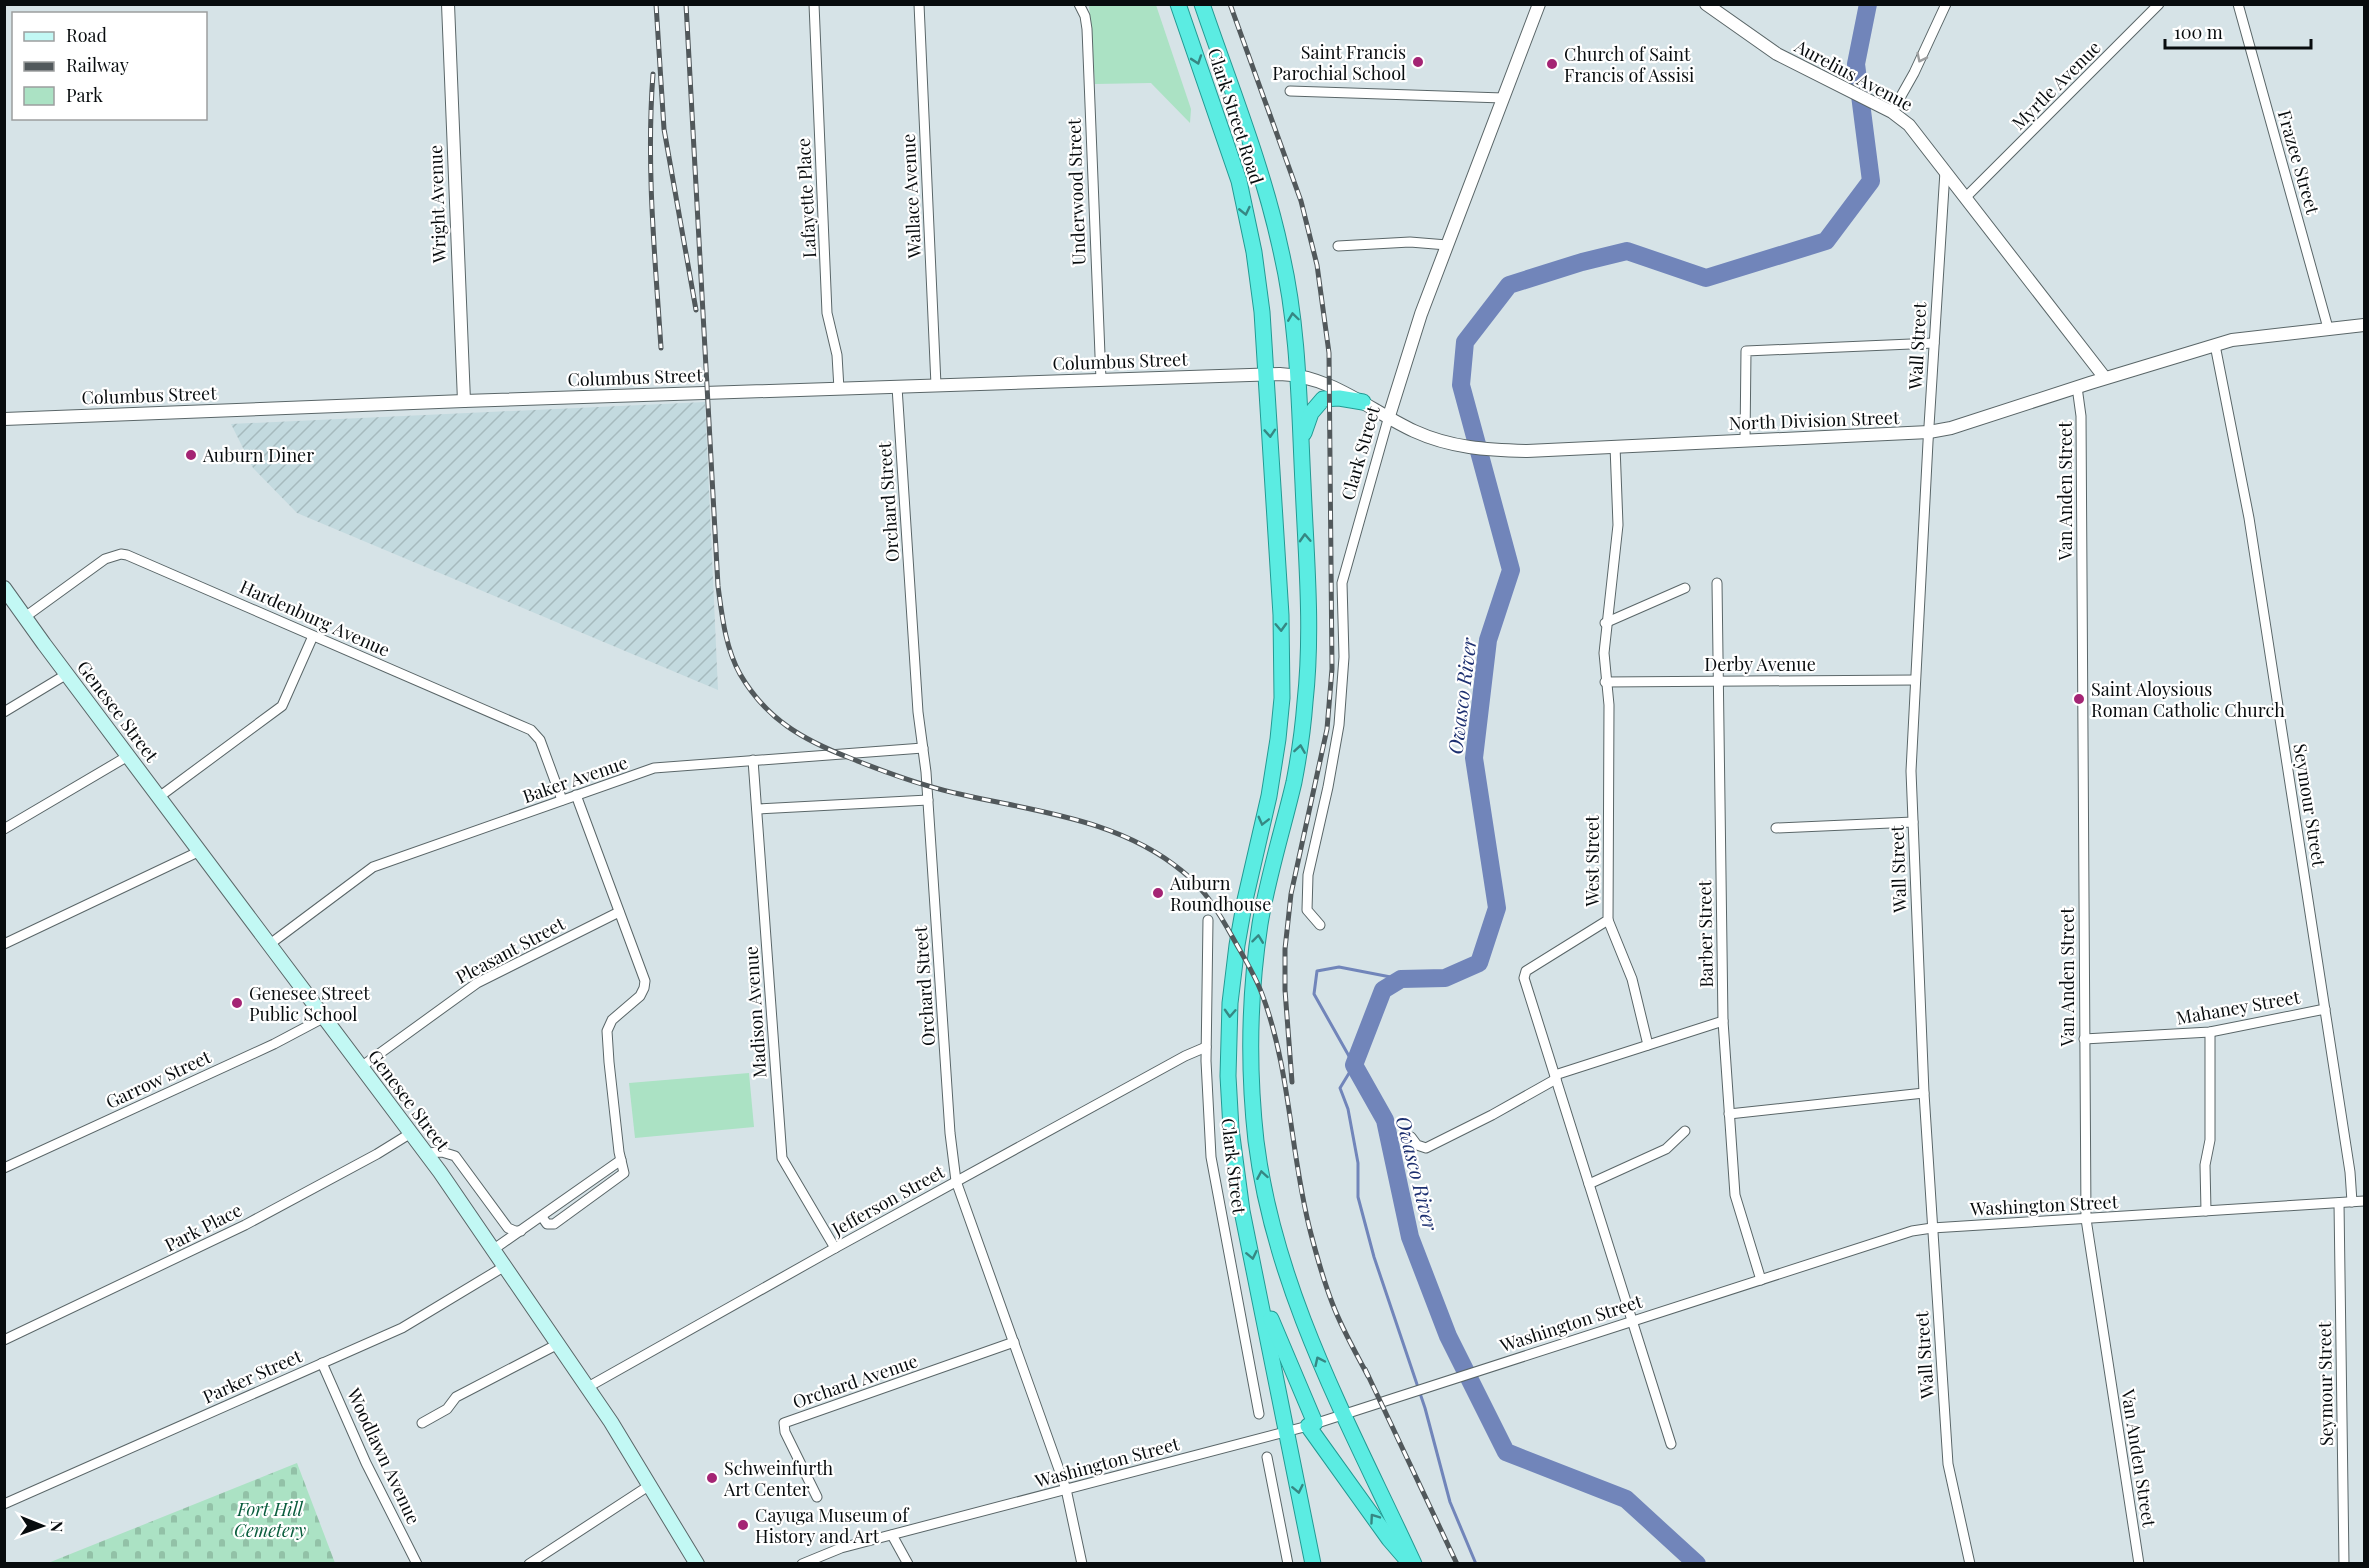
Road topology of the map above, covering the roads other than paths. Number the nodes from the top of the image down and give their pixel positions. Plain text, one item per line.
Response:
1 (448, 4) edge
2 (814, 4) edge
3 (919, 4) edge
4 (1079, 4) edge
5 (1178, 4) edge
6 (1202, 4) edge
7 (1539, 4) edge
8 (1706, 4) edge
9 (1946, 4) edge
10 (2159, 4) edge
11 (2238, 4) edge
12 (1290, 91) dead end
13 (1503, 98) junction
14 (1888, 110) junction
15 (1945, 171) junction
16 (1971, 193) junction
17 (1447, 245) junction
18 (1338, 246) dead end
19 (2364, 325) edge
20 (2328, 328) junction
21 (1934, 343) junction
22 (2215, 345) junction
23 (1266, 374) junction
24 (1299, 375) junction
25 (2105, 378) junction
26 (1101, 380) junction
27 (936, 386) junction
28 (897, 387) junction
29 (2077, 387) junction
30 (839, 389) junction
31 (464, 401) junction
32 (1364, 402) junction
33 (1389, 416) junction
34 (4, 419) edge
35 (1929, 432) junction
36 (1745, 441) junction
37 (1615, 446) junction
38 (1301, 451) junction
39 (1717, 583) dead end
40 (4, 588) edge
41 (1685, 588) dead end
42 (25, 617) junction
43 (1605, 623) junction
44 (313, 636) junction
45 (68, 674) junction
46 (1717, 680) junction
47 (1915, 680) junction
48 (1605, 682) junction
49 (4, 712) edge
50 (923, 747) junction
51 (128, 756) junction
52 (753, 760) junction
53 (576, 795) junction
54 (159, 796) junction
55 (562, 800) junction
56 (928, 800) junction
57 (758, 809) junction
58 (1913, 822) junction
59 (1776, 828) dead end
60 (4, 829) edge
61 (200, 851) junction
62 (619, 912) junction
63 (1208, 920) dead end
64 (1608, 920) junction
65 (1320, 926) dead end
66 (4, 944) edge
67 (270, 944) junction
68 (2325, 1009) junction
69 (324, 1017) junction
70 (1723, 1022) junction
71 (2210, 1032) junction
72 (2084, 1039) junction
73 (1648, 1045) junction
74 (1206, 1047) junction
75 (361, 1067) junction
76 (1555, 1077) junction
77 (1924, 1093) junction
78 (1729, 1114) junction
79 (1685, 1131) dead end
80 (411, 1132) junction
81 (1411, 1137) dead end
82 (426, 1153) junction
83 (4, 1168) edge
84 (956, 1181) junction
85 (1589, 1184) junction
86 (2364, 1201) edge
87 (2352, 1202) junction
88 (2339, 1203) junction
89 (2206, 1211) junction
90 (2086, 1218) junction
91 (1932, 1228) junction
92 (521, 1231) junction
93 (836, 1248) junction
94 (494, 1249) junction
95 (505, 1266) junction
96 (1761, 1280) junction
97 (1261, 1300) junction
98 (1632, 1321) junction
99 (4, 1340) edge
100 (1014, 1342) junction
101 (558, 1344) junction
102 (322, 1363) junction
103 (588, 1387) junction
104 (1259, 1414) dead end
105 (1345, 1414) junction
106 (422, 1423) dead end
107 (1311, 1425) junction
108 (1287, 1432) junction
109 (1671, 1444) dead end
110 (1267, 1458) dead end
111 (650, 1485) junction
112 (1066, 1489) junction
113 (817, 1497) dead end
114 (4, 1504) edge
115 (892, 1535) junction
116 (417, 1563) edge
117 (529, 1563) edge
118 (697, 1563) edge
119 (802, 1563) edge
120 (908, 1563) edge
121 (1082, 1563) edge
122 (1288, 1563) edge
123 (1313, 1563) edge
124 (1412, 1563) edge
125 (1970, 1563) edge
126 (2139, 1563) edge
127 (2344, 1563) edge

1 - 31 street, Wright Avenue
2 - 30 street, Lafayette Place
3 - 27 street, Wallace Avenue
4 - 26 street, Underwood Street
5 -> 23 highway, Clark Street Road
24 -> 6 highway
7 - 13 street, Clark Street
8 - 14 street, Aurelius Avenue
9 -> 14 street
10 - 16 street, Myrtle Avenue
11 - 20 street, Frazee Street
12 - 13 street
13 - 17 street, Clark Street
14 - 15 street, Aurelius Avenue
15 - 16 street, Aurelius Avenue
15 - 21 street, Wall Street
16 - 25 street, Aurelius Avenue
17 - 18 street
17 - 33 street, Clark Street
19 - 20 street, North Division Street
20 - 22 street, North Division Street
21 - 35 street, Wall Street
21 - 36 street
22 - 25 street, North Division Street
22 - 68 street, Seymour Street
23 - 24 street, North Division Street
23 - 26 street, Columbus Street
23 -> 97 highway, Clark Street Road
24 - 32 street, North Division Street
24 - 38 highway
25 - 29 street, North Division Street
26 - 27 street, Columbus Street
27 - 28 street, Columbus Street
28 - 30 street, Columbus Street
28 - 50 street, Orchard Street
29 - 35 street, North Division Street
29 - 72 street, Van Anden Street
30 - 31 street, Columbus Street
31 - 34 street, Columbus Street
32 - 33 street, North Division Street
32 - 38 highway
33 - 37 street, North Division Street
33 - 65 street, Clark Street
35 - 36 street, North Division Street
35 - 47 street, Wall Street
36 - 37 street, North Division Street
37 - 43 street, West Street
105 -> 38 highway
39 - 46 street, Barber Street
40 - 42 main road, Genesee Street
41 - 43 street
42 - 44 street, Hardenburg Avenue
42 - 45 main road, Genesee Street
43 - 48 street, West Street
44 - 54 street
44 - 55 street, Hardenburg Avenue
45 - 49 street
45 - 51 main road, Genesee Street
46 - 47 street, Derby Avenue
46 - 48 street, Derby Avenue
46 - 70 street, Barber Street
47 - 58 street, Wall Street
48 - 64 street, West Street
50 - 52 street, Baker Avenue
50 - 56 street, Orchard Street
51 - 54 main road, Genesee Street
51 - 60 street
52 - 53 street, Baker Avenue
52 - 57 street, Madison Avenue
53 - 55 street, Baker Avenue
53 - 62 street
54 - 61 main road, Genesee Street
55 - 67 street, Baker Avenue
56 - 57 street
56 - 84 street, Orchard Street
57 - 93 street, Madison Avenue
58 - 59 street
58 - 77 street, Wall Street
61 - 66 street
61 - 67 main road, Genesee Street
62 - 75 street, Pleasant Street
62 - 92 street
63 - 74 street, Clark Street
64 - 73 street
64 - 76 street, West Street
67 - 69 main road, Genesee Street
68 - 71 street, Mahaney Street
68 - 87 street, Seymour Street
69 - 75 main road, Genesee Street
69 - 83 street, Garrow Street
70 - 73 street
70 - 78 street, Barber Street
71 - 72 street, Mahaney Street
71 - 89 street
72 - 90 street, Van Anden Street
73 - 76 street
74 - 84 street, Jefferson Street
74 - 104 street, Clark Street
75 - 80 main road, Genesee Street
76 - 81 street
76 - 85 street, West Street
77 - 78 street
77 - 91 street, Wall Street
78 - 96 street, Barber Street
79 - 85 street
80 - 82 main road, Genesee Street
80 - 99 street, Park Place
82 - 92 street
82 - 94 main road, Genesee Street
84 - 93 street, Jefferson Street
84 - 100 street, Orchard Street
85 - 98 street, West Street
86 - 87 street, Washington Street
87 - 88 street, Washington Street
88 - 89 street, Washington Street
88 - 127 street, Seymour Street
89 - 90 street, Washington Street
90 - 91 street, Washington Street
90 - 126 street, Van Anden Street
91 - 96 street, Washington Street
91 - 125 street, Wall Street
92 - 94 street
93 - 103 street, Jefferson Street
94 - 95 main road, Genesee Street
95 - 101 main road, Genesee Street
95 - 102 street, Parker Street
96 - 98 street, Washington Street
97 - 107 highway
97 - 108 highway
98 - 105 street, Washington Street
98 - 109 street, West Street
100 - 112 street, Orchard Street
100 - 113 street, Orchard Avenue
101 - 103 main road, Genesee Street
101 - 106 street
102 - 114 street, Parker Street
102 - 116 street, Woodlawn Avenue
103 - 111 main road, Genesee Street
105 - 107 street, Washington Street
105 - 124 highway
107 - 108 street, Washington Street
124 -> 107 highway
108 - 112 street, Washington Street
108 -> 123 highway
110 - 122 street
111 - 117 street
111 - 118 main road, Genesee Street
112 - 115 street, Washington Street
112 - 121 street, Orchard Street
115 - 119 street, Washington Street
115 - 120 street

